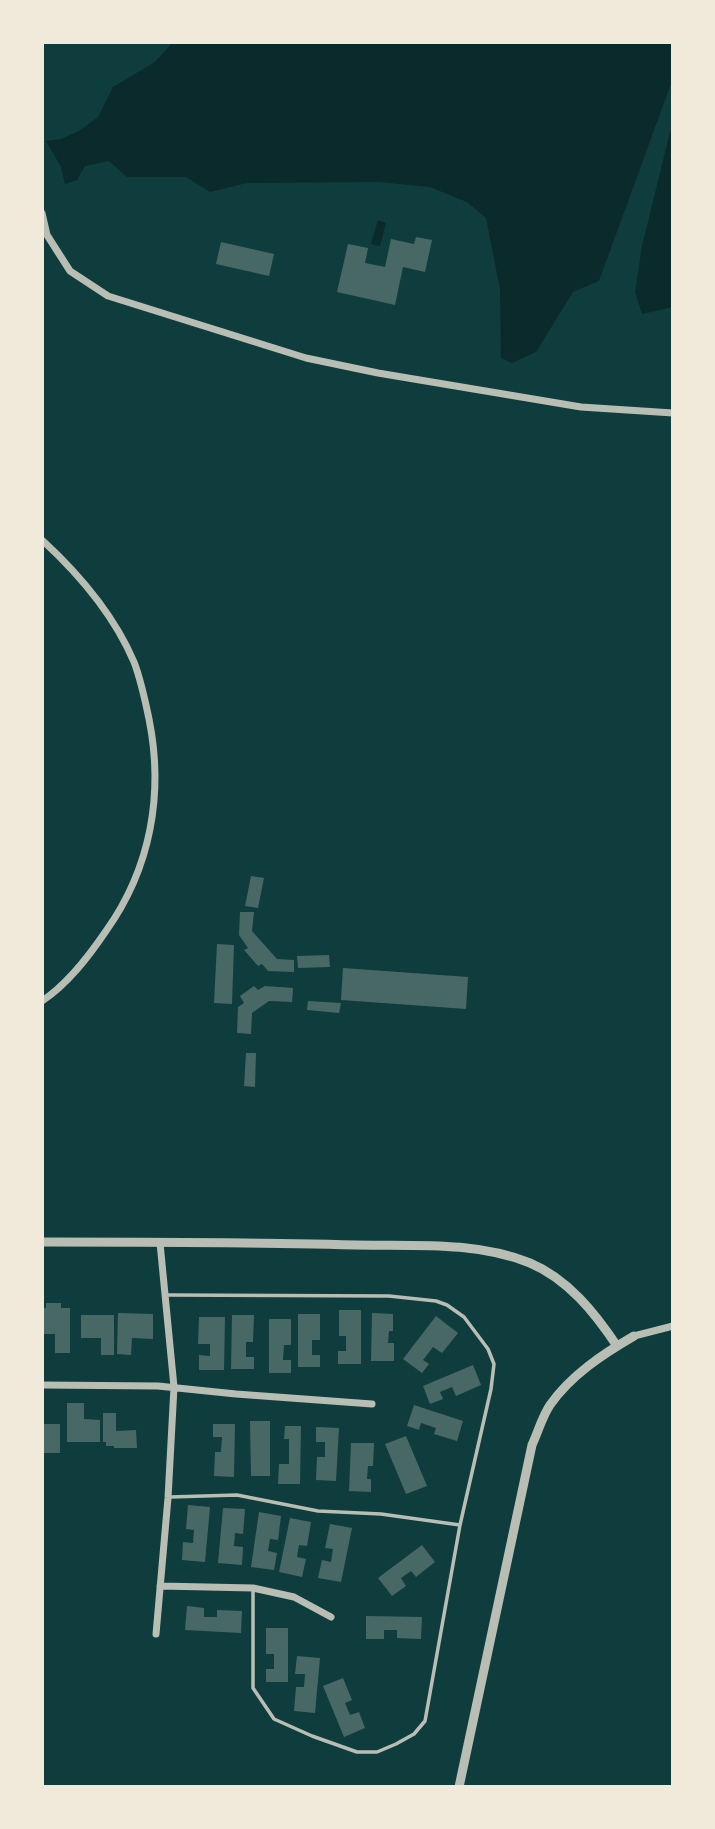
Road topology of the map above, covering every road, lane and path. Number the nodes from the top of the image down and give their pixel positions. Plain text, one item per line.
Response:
1 (42, 213) edge
2 (673, 413) edge
3 (42, 540) edge
4 (42, 1001) edge
5 (42, 1242) edge
6 (160, 1243) junction
7 (166, 1295) junction
8 (673, 1326) edge
9 (634, 1335) joint
10 (617, 1346) junction
11 (42, 1385) edge
12 (174, 1387) junction
13 (372, 1404) dead end
14 (168, 1498) junction
15 (460, 1525) junction
16 (160, 1586) junction
17 (253, 1588) junction
18 (331, 1617) dead end
19 (156, 1634) dead end
20 (459, 1787) edge

1 - 2 street
3 - 4 street
5 - 6 street
6 - 7 street
6 - 10 street
7 - 12 street
7 - 15 lane
8 - 9 street
9 - 10 street
10 - 20 street
11 - 12 street
12 - 13 street
12 - 14 street
14 - 15 lane
14 - 16 street
15 - 17 lane
16 - 17 street
16 - 19 street
17 - 18 street

